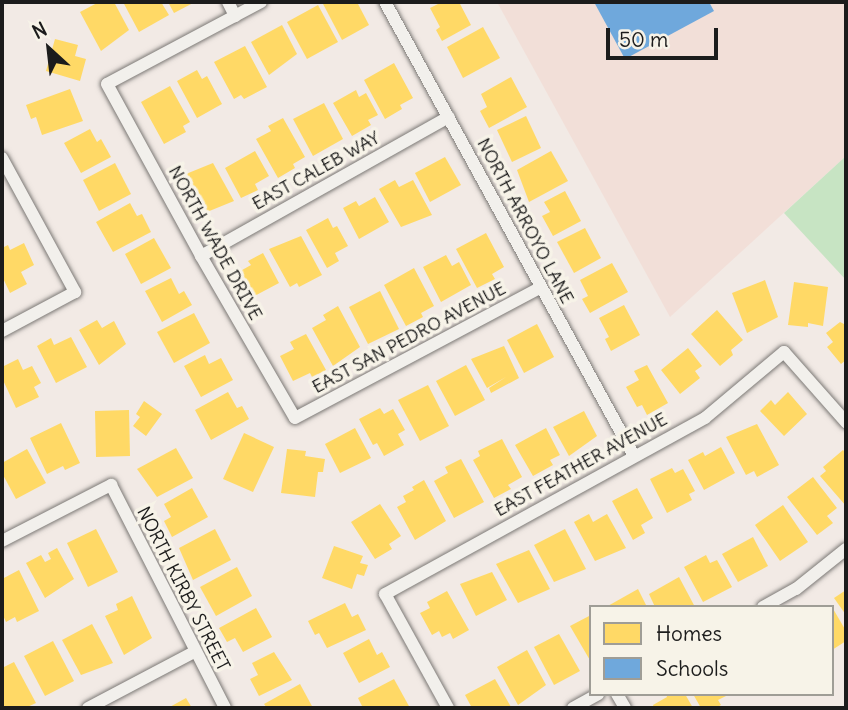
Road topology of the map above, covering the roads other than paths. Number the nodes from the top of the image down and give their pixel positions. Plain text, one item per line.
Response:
1 (228, 2) edge
2 (261, 2) edge
3 (385, 2) edge
4 (235, 16) junction
5 (449, 117) junction
6 (2, 158) edge
7 (201, 256) junction
8 (540, 288) junction
9 (2, 331) edge
10 (295, 418) joint
11 (846, 422) edge
12 (635, 456) junction
13 (2, 541) edge
14 (846, 549) edge
15 (766, 605) edge
16 (194, 652) junction
17 (594, 696) edge
18 (88, 708) edge
19 (225, 708) edge
20 (448, 708) edge
21 (573, 708) edge

1 - 4 street
2 - 4 street
3 - 5 street, NORTH ARROYO LANE
4 - 7 street, NORTH WADE DRIVE
5 - 7 street, EAST CALEB WAY
5 - 8 street, NORTH ARROYO LANE
6 - 9 street
7 - 10 street, NORTH WADE DRIVE
8 - 10 street, EAST SAN PEDRO AVENUE
8 - 12 street, NORTH ARROYO LANE
11 - 12 street, EAST FEATHER AVENUE
12 - 20 street, EAST FEATHER AVENUE
13 - 16 street, NORTH KIRBY STREET
14 - 15 street
16 - 18 street
16 - 19 street, NORTH KIRBY STREET
17 - 21 street

